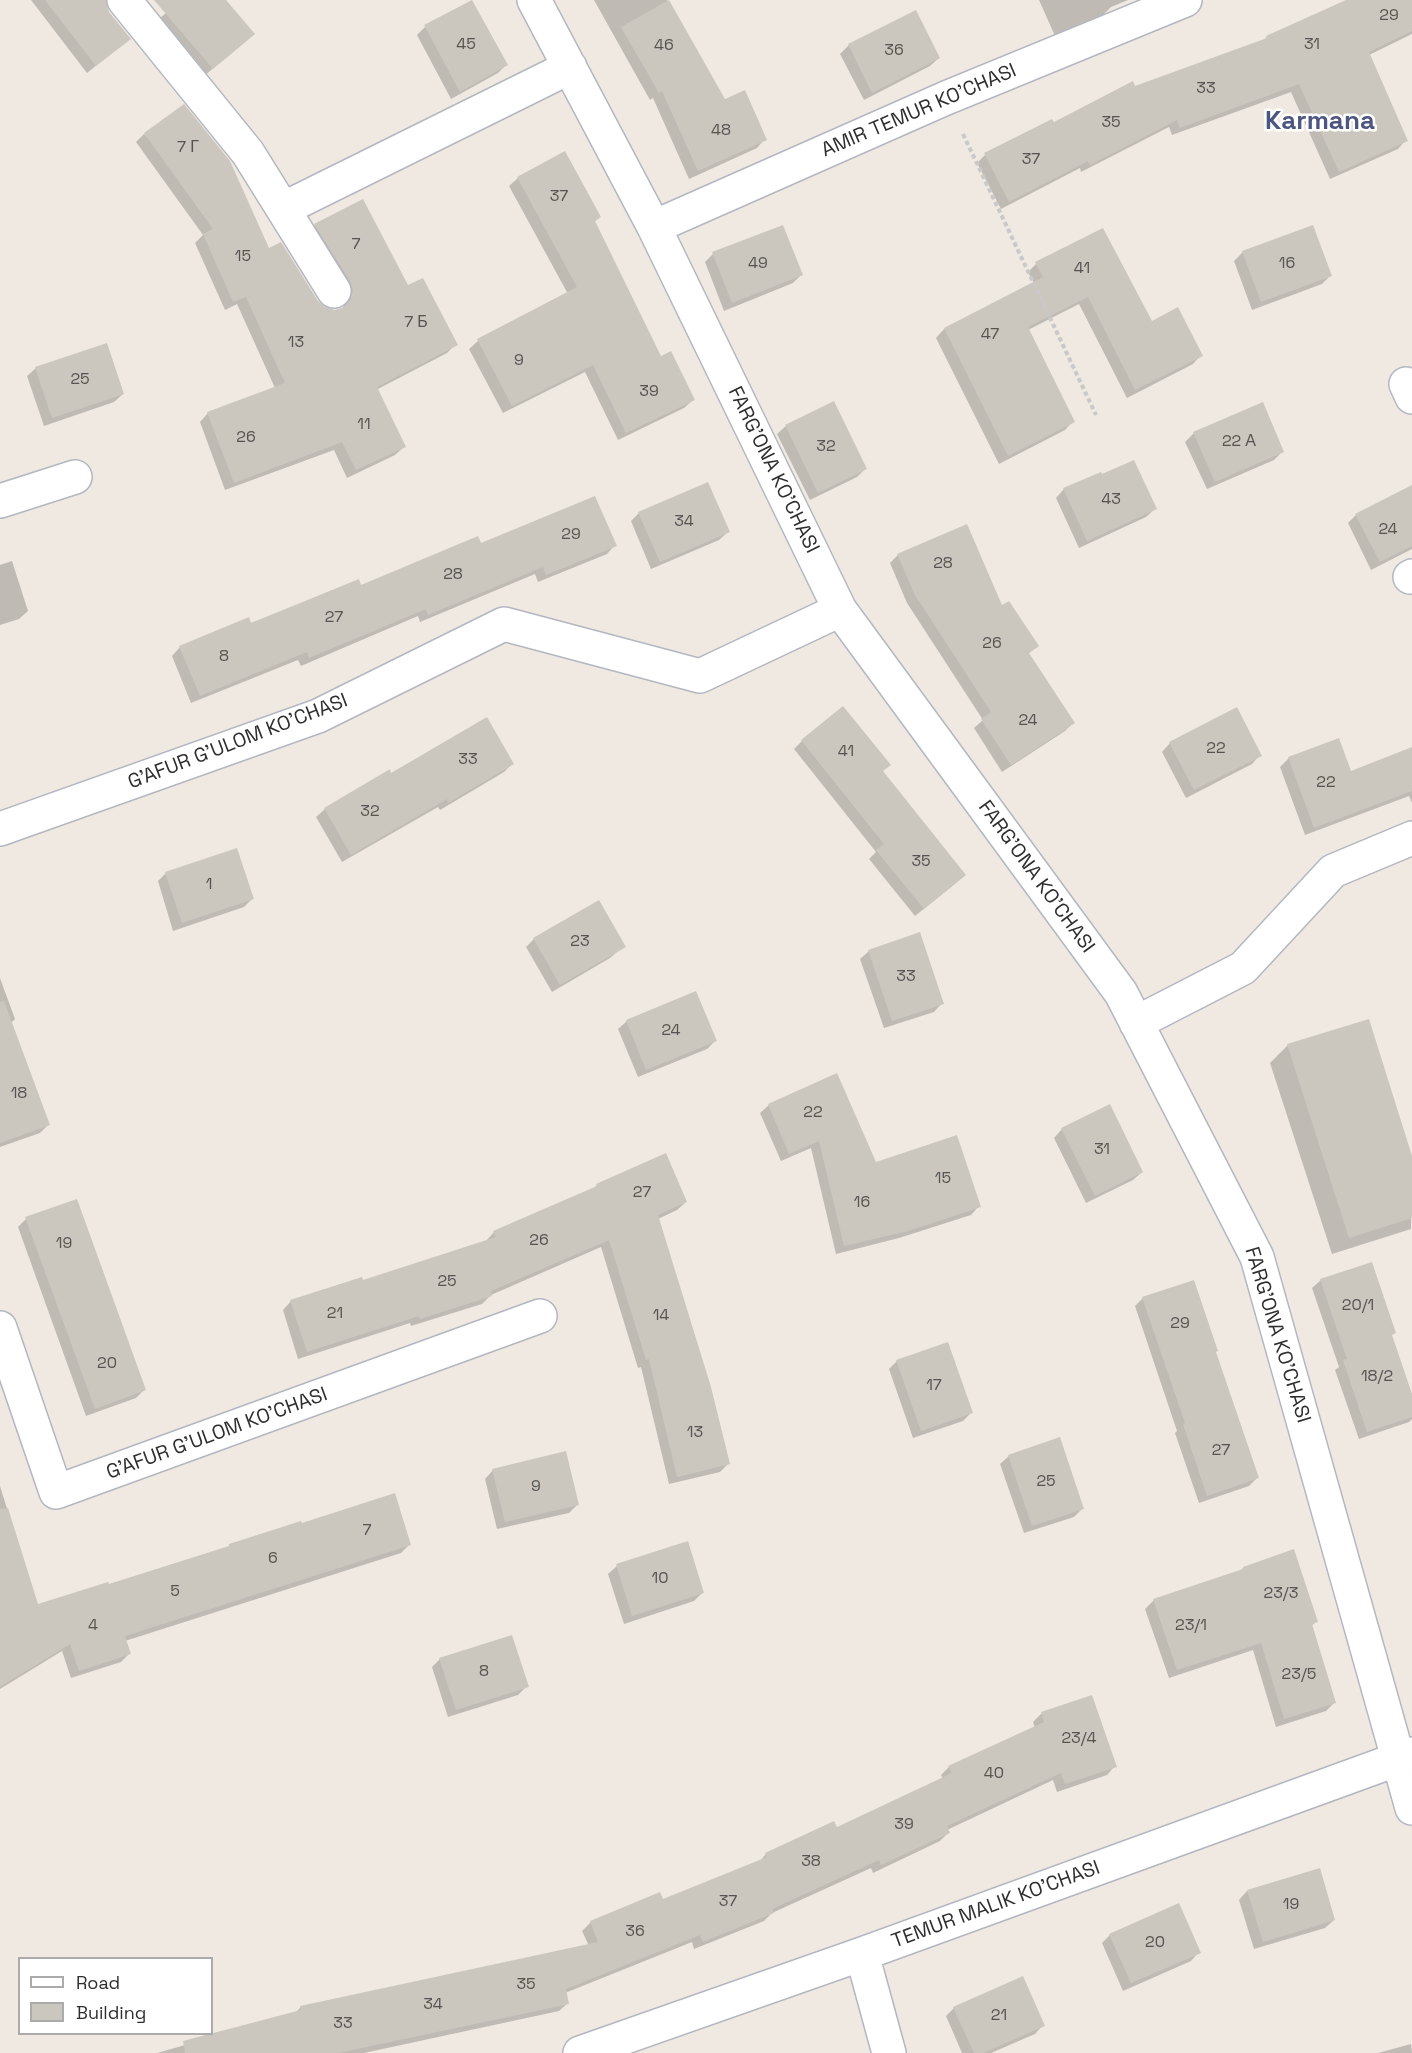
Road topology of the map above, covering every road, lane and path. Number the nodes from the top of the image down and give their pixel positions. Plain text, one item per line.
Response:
1 (124, 0) edge
2 (534, 0) edge
3 (1185, 0) edge
4 (570, 67) junction
5 (946, 98) junction
6 (283, 209) junction
7 (654, 226) junction
8 (334, 291) dead end
9 (1096, 415) dead end
10 (75, 477) dead end
11 (0, 501) edge
12 (840, 610) junction
13 (0, 829) edge
14 (1412, 838) edge
15 (1136, 1023) junction
16 (540, 1316) dead end
17 (0, 1328) edge
18 (1405, 1756) edge
19 (1412, 1808) edge
20 (861, 1954) junction
21 (580, 2053) edge
22 (889, 2053) edge

1 - 6 street
2 - 4 street, FARG'ONA KO'CHASI
3 - 5 street, AMIR TEMUR KO'CHASI
4 - 6 street
4 - 7 street, FARG'ONA KO'CHASI
5 - 7 street, AMIR TEMUR KO'CHASI
5 - 9 path
6 - 8 street
7 - 12 street, FARG'ONA KO'CHASI
10 - 11 street
12 - 13 street, G'AFUR G'ULOM KO'CHASI
12 - 15 street, FARG'ONA KO'CHASI
14 - 15 street
15 - 18 street, FARG'ONA KO'CHASI
16 - 17 street, G'AFUR G'ULOM KO'CHASI
18 - 19 street, FARG'ONA KO'CHASI
18 - 20 street, TEMUR MALIK KO'CHASI
20 - 21 street, TEMUR MALIK KO'CHASI
20 - 22 street

